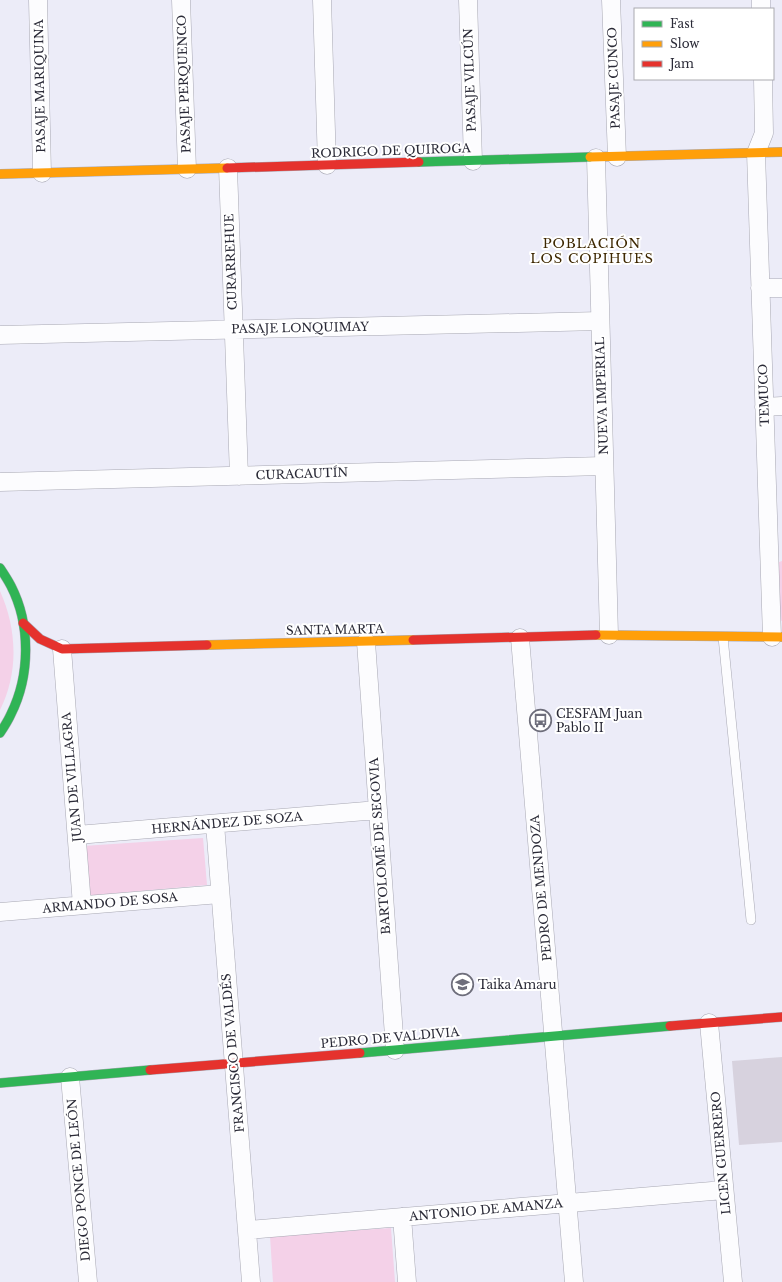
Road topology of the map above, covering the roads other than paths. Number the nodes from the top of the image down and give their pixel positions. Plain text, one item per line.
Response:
1 (38, 0) edge
2 (181, 0) edge
3 (322, 0) edge
4 (468, 0) edge
5 (611, 0) edge
6 (763, 80) edge
7 (782, 152) edge
8 (756, 153) junction
9 (617, 157) junction
10 (596, 158) junction
11 (472, 161) junction
12 (327, 165) junction
13 (228, 168) junction
14 (187, 169) junction
15 (42, 173) junction
16 (0, 174) edge
17 (760, 288) junction
18 (782, 288) edge
19 (600, 321) junction
20 (234, 330) junction
21 (0, 335) edge
22 (773, 406) edge
23 (604, 466) junction
24 (239, 476) junction
25 (0, 482) edge
26 (776, 545) edge
27 (0, 568) edge
28 (24, 623) junction
29 (609, 635) junction
30 (723, 637) junction
31 (777, 637) edge
32 (520, 638) junction
33 (366, 642) junction
34 (56, 651) junction
35 (36, 662) dead end
36 (25, 671) junction
37 (0, 733) edge
38 (378, 810) junction
39 (215, 824) junction
40 (77, 835) junction
41 (220, 894) junction
42 (82, 905) junction
43 (0, 912) edge
44 (751, 920) dead end
45 (782, 1017) edge
46 (709, 1023) junction
47 (553, 1036) junction
48 (395, 1050) junction
49 (234, 1064) junction
50 (70, 1077) junction
51 (0, 1083) edge
52 (724, 1190) junction
53 (567, 1203) junction
54 (402, 1217) junction
55 (247, 1230) junction
56 (88, 1282) edge
57 (251, 1282) edge
58 (407, 1282) edge
59 (574, 1282) edge
60 (733, 1282) edge

1 - 15 street, PASAJE MARIQUINA
2 - 14 street, PASAJE PERQUENCO
3 - 12 street
4 - 11 street, PASAJE VILCÚN
5 - 9 street, PASAJE CUNCO
6 - 8 street
7 - 8 street, RODRIGO DE QUIROGA
8 - 9 street, RODRIGO DE QUIROGA
8 - 17 street, TEMUCO
9 - 10 street, RODRIGO DE QUIROGA
10 - 11 street, RODRIGO DE QUIROGA
10 - 19 street, NUEVA IMPERIAL
11 - 12 street, RODRIGO DE QUIROGA
12 - 13 street, RODRIGO DE QUIROGA
13 - 14 street, RODRIGO DE QUIROGA
13 - 20 street, CURARREHUE
14 - 15 street, RODRIGO DE QUIROGA
15 - 16 street, RODRIGO DE QUIROGA
17 - 18 street
17 - 22 street, TEMUCO
19 - 20 street, PASAJE LONQUIMAY
19 - 23 street, NUEVA IMPERIAL
20 - 21 street, PASAJE LONQUIMAY
20 - 24 street, CURARREHUE
22 - 26 street, TEMUCO
23 - 24 street, CURACAUTÍN
23 - 29 street, NUEVA IMPERIAL
24 - 25 street, CURACAUTÍN
26 - 31 street, TEMUCO
27 - 28 street
28 - 34 street, SANTA MARTA
28 - 36 street
29 - 30 street, SANTA MARTA
29 - 32 street, SANTA MARTA
30 - 31 street, SANTA MARTA
30 - 44 lane
32 - 33 street, SANTA MARTA
32 - 47 street, PEDRO DE MENDOZA
33 - 34 street, SANTA MARTA
33 - 38 street, BARTOLOMÉ DE SEGOVIA
34 - 40 street, JUAN DE VILLAGRA
35 - 36 street
36 - 37 street
38 - 39 street, HERNÁNDEZ DE SOZA
38 - 48 street, BARTOLOMÉ DE SEGOVIA
39 - 40 street, HERNÁNDEZ DE SOZA
39 - 41 street, FRANCISCO DE VALDÉS
40 - 42 street, JUAN DE VILLAGRA
41 - 42 street, ARMANDO DE SOSA
41 - 49 street, FRANCISCO DE VALDÉS
42 - 43 street, ARMANDO DE SOSA
45 - 46 street, PEDRO DE VALDIVIA
46 - 47 street, PEDRO DE VALDIVIA
46 - 52 street, LICEN GUERRERO
47 - 48 street, PEDRO DE VALDIVIA
47 - 53 street, PEDRO DE MENDOZA
48 - 49 street, PEDRO DE VALDIVIA
49 - 50 street, PEDRO DE VALDIVIA
49 - 55 street, FRANCISCO DE VALDÉS
50 - 51 street, PEDRO DE VALDIVIA
50 - 56 street, DIEGO PONCE DE LEÓN
52 - 53 street, ANTONIO DE AMANZA
52 - 60 street, LICEN GUERRERO
53 - 54 street, ANTONIO DE AMANZA
53 - 59 street, PEDRO DE MENDOZA
54 - 55 street, ANTONIO DE AMANZA
54 - 58 street
55 - 57 street, FRANCISCO DE VALDÉS

